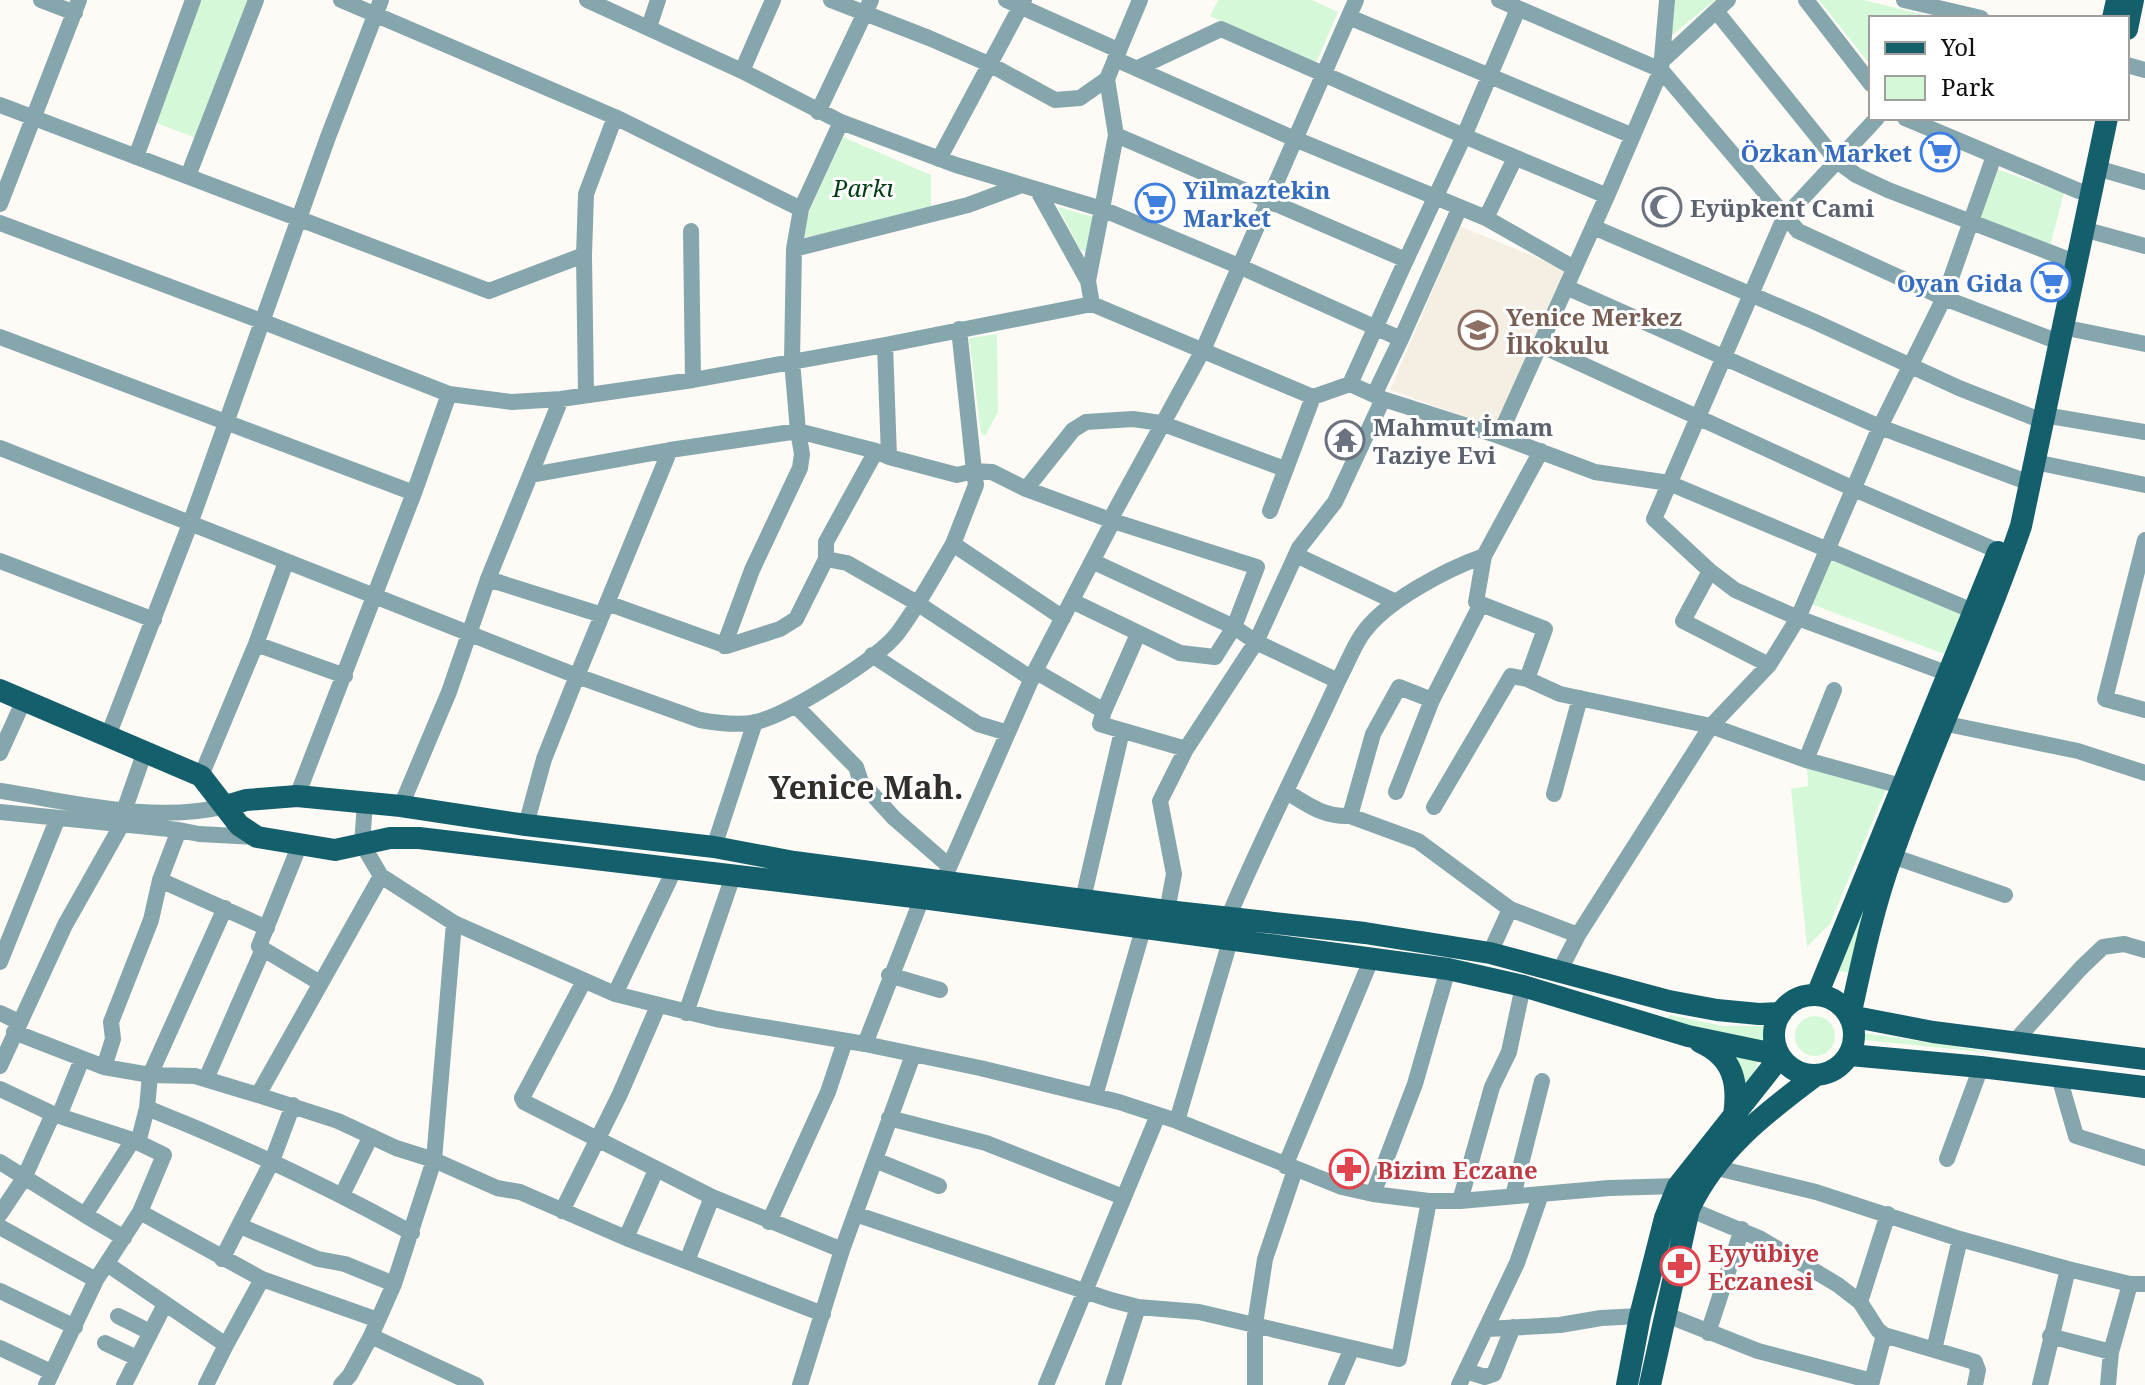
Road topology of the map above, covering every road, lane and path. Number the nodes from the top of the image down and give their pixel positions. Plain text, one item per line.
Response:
1 (41, 0) edge
2 (193, 0) edge
3 (256, 0) edge
4 (341, 0) edge
5 (587, 0) edge
6 (658, 0) edge
7 (773, 0) edge
8 (831, 0) edge
9 (1140, 0) edge
10 (1667, 0) edge
11 (1806, 0) edge
12 (1904, 0) edge
13 (1017, 2) edge
14 (1511, 4) edge
15 (1722, 5) edge
16 (77, 6) edge
17 (1350, 6) edge
18 (379, 7) edge
19 (868, 7) edge
20 (1949, 9) edge
21 (1974, 16) edge
22 (649, 27) junction
23 (1116, 54) junction
24 (991, 65) junction
25 (1661, 66) junction
26 (1138, 68) junction
27 (742, 71) junction
28 (1323, 74) junction
29 (1490, 76) junction
30 (1107, 79) junction
31 (1869, 81) edge
32 (0, 105) edge
33 (818, 112) junction
34 (615, 117) junction
35 (34, 118) junction
36 (1875, 120) edge
37 (1910, 120) edge
38 (2093, 120) edge
39 (2107, 120) edge
40 (841, 122) junction
41 (1116, 135) junction
42 (1464, 136) junction
43 (1633, 136) junction
44 (1295, 139) junction
45 (1994, 156) junction
46 (136, 157) junction
47 (1515, 158) junction
48 (939, 159) junction
49 (1837, 161) junction
50 (2097, 168) junction
51 (188, 176) junction
52 (2145, 182) edge
53 (1019, 186) junction
54 (1038, 191) junction
55 (2079, 191) junction
56 (1435, 195) junction
57 (1607, 196) junction
58 (1269, 203) junction
59 (0, 204) edge
60 (1460, 207) junction
61 (801, 209) junction
62 (1102, 209) junction
63 (1486, 218) junction
64 (1784, 218) junction
65 (299, 221) junction
66 (1971, 222) junction
67 (0, 223) edge
68 (1593, 227) junction
69 (2083, 229) junction
70 (691, 231) dead end
71 (2145, 246) edge
72 (794, 249) junction
73 (584, 255) junction
74 (2067, 259) junction
75 (1406, 260) junction
76 (1241, 267) junction
77 (1574, 268) junction
78 (1088, 281) junction
79 (1566, 287) junction
80 (1752, 295) junction
81 (1944, 298) junction
82 (1092, 304) junction
83 (264, 322) junction
84 (959, 329) junction
85 (1376, 329) junction
86 (2056, 333) junction
87 (0, 337) edge
88 (1401, 339) junction
89 (2145, 344) edge
90 (885, 345) junction
91 (1540, 345) junction
92 (1203, 350) junction
93 (1726, 356) junction
94 (792, 361) junction
95 (1910, 365) junction
96 (693, 380) junction
97 (1350, 384) junction
98 (449, 394) junction
99 (586, 394) junction
100 (1313, 397) junction
101 (1379, 397) junction
102 (561, 399) junction
103 (2039, 416) junction
104 (1699, 418) junction
105 (226, 421) junction
106 (1161, 423) junction
107 (1880, 427) junction
108 (798, 431) junction
109 (2145, 432) edge
110 (1499, 436) junction
111 (0, 448) edge
112 (670, 450) junction
113 (1541, 451) junction
114 (883, 454) junction
115 (1285, 469) junction
116 (974, 471) junction
117 (2027, 471) junction
118 (531, 475) junction
119 (1669, 483) junction
120 (2145, 485) edge
121 (1026, 489) junction
122 (1854, 489) junction
123 (414, 493) junction
124 (1270, 511) dead end
125 (1111, 520) junction
126 (190, 524) junction
127 (2145, 540) edge
128 (953, 544) junction
129 (1827, 551) junction
130 (1998, 551) junction
131 (1296, 555) junction
132 (1484, 556) junction
133 (826, 559) junction
134 (0, 561) edge
135 (1092, 561) junction
136 (286, 562) junction
137 (1710, 571) junction
138 (488, 579) junction
139 (375, 596) junction
140 (1072, 601) junction
141 (1396, 602) junction
142 (917, 603) junction
143 (1481, 604) junction
144 (604, 609) junction
145 (1973, 611) junction
146 (1063, 618) junction
147 (1798, 618) junction
148 (154, 620) junction
149 (1234, 627) junction
150 (470, 633) junction
151 (1138, 634) junction
152 (1256, 642) junction
153 (256, 644) junction
154 (724, 646) junction
155 (872, 655) junction
156 (1769, 665) junction
157 (1946, 673) junction
158 (1034, 675) junction
159 (345, 676) junction
160 (577, 676) junction
161 (1527, 679) junction
162 (1338, 681) junction
163 (0, 690) edge
164 (1834, 690) dead end
165 (1580, 698) junction
166 (24, 700) junction
167 (1432, 700) junction
168 (797, 707) junction
169 (2145, 710) edge
170 (1104, 711) junction
171 (755, 722) junction
172 (1942, 723) junction
173 (1711, 726) junction
174 (1122, 731) junction
175 (1008, 733) junction
176 (108, 736) junction
177 (1186, 749) junction
178 (145, 751) junction
179 (0, 753) edge
180 (1806, 760) junction
181 (2145, 773) edge
182 (201, 776) junction
183 (1901, 786) junction
184 (0, 791) edge
185 (1287, 792) junction
186 (1396, 792) dead end
187 (1554, 794) dead end
188 (297, 796) junction
189 (365, 803) junction
190 (226, 806) junction
191 (401, 806) junction
192 (1434, 807) dead end
193 (0, 812) edge
194 (1350, 816) junction
195 (123, 817) junction
196 (57, 820) junction
197 (526, 825) junction
198 (179, 830) junction
199 (257, 837) junction
200 (300, 844) junction
201 (362, 844) junction
202 (714, 847) junction
203 (1892, 856) junction
204 (675, 868) junction
205 (946, 873) junction
206 (381, 876) junction
207 (733, 876) junction
208 (160, 880) junction
209 (2005, 895) dead end
210 (922, 898) junction
211 (1083, 899) junction
212 (225, 908) junction
213 (1510, 909) junction
214 (1167, 911) junction
215 (1228, 918) junction
216 (454, 923) junction
217 (267, 928) junction
218 (1143, 929) junction
219 (1578, 935) junction
220 (1230, 941) junction
221 (263, 949) junction
222 (2145, 950) edge
223 (1490, 953) junction
224 (1371, 960) junction
225 (0, 962) edge
226 (1448, 969) junction
227 (1559, 972) junction
228 (889, 975) junction
229 (584, 981) junction
230 (320, 983) junction
231 (1523, 986) junction
232 (940, 990) dead end
233 (615, 994) junction
234 (1817, 995) junction
235 (658, 1006) junction
236 (0, 1013) edge
237 (686, 1013) junction
238 (1781, 1013) junction
239 (1850, 1016) junction
240 (17, 1027) junction
241 (1688, 1036) junction
242 (845, 1041) junction
243 (2013, 1043) junction
244 (865, 1044) junction
245 (913, 1055) junction
246 (1850, 1055) junction
247 (1780, 1056) junction
248 (82, 1059) junction
249 (2145, 1059) edge
250 (0, 1066) edge
251 (104, 1067) junction
252 (1981, 1067) junction
253 (150, 1075) junction
254 (1815, 1076) junction
255 (2059, 1077) junction
256 (206, 1079) junction
257 (1542, 1081) dead end
258 (2145, 1087) edge
259 (0, 1089) edge
260 (258, 1095) junction
261 (1095, 1096) junction
262 (293, 1105) junction
263 (147, 1108) junction
264 (56, 1115) junction
265 (1158, 1115) junction
266 (1734, 1116) junction
267 (889, 1118) junction
268 (1177, 1121) junction
269 (371, 1136) junction
270 (599, 1138) junction
271 (136, 1141) junction
272 (2145, 1158) edge
273 (1947, 1159) dead end
274 (434, 1160) junction
275 (875, 1160) junction
276 (272, 1161) junction
277 (0, 1162) edge
278 (1713, 1167) junction
279 (1290, 1168) junction
280 (656, 1170) junction
281 (24, 1178) junction
282 (939, 1186) dead end
283 (1678, 1186) junction
284 (1373, 1194) junction
285 (1541, 1194) junction
286 (342, 1195) junction
287 (1513, 1196) junction
288 (712, 1197) junction
289 (1123, 1197) junction
290 (1429, 1201) junction
291 (1460, 1201) junction
292 (1689, 1209) junction
293 (562, 1211) junction
294 (140, 1212) junction
295 (0, 1214) edge
296 (855, 1214) junction
297 (1888, 1214) junction
298 (85, 1215) junction
299 (769, 1222) junction
300 (240, 1226) junction
301 (0, 1227) edge
302 (1742, 1229) junction
303 (412, 1233) junction
304 (124, 1238) junction
305 (626, 1238) junction
306 (1960, 1239) junction
307 (842, 1250) junction
308 (222, 1259) junction
309 (687, 1261) junction
310 (107, 1264) junction
311 (2068, 1269) junction
312 (262, 1279) junction
313 (96, 1280) junction
314 (394, 1284) junction
315 (2137, 1284) edge
316 (0, 1291) edge
317 (1083, 1291) junction
318 (1860, 1302) junction
319 (165, 1304) junction
320 (1138, 1307) junction
321 (823, 1314) junction
322 (1664, 1314) junction
323 (118, 1316) dead end
324 (1640, 1316) junction
325 (378, 1320) junction
326 (1255, 1324) junction
327 (75, 1327) junction
328 (1513, 1327) junction
329 (1487, 1329) junction
330 (150, 1332) junction
331 (1708, 1333) junction
332 (1884, 1335) junction
333 (371, 1336) junction
334 (2050, 1336) junction
335 (105, 1343) dead end
336 (226, 1345) junction
337 (0, 1348) edge
338 (1352, 1348) junction
339 (1934, 1350) junction
340 (2111, 1352) junction
341 (137, 1358) junction
342 (1462, 1378) edge
343 (48, 1379) edge
344 (1872, 1383) edge
345 (124, 1385) edge
346 (206, 1385) edge
347 (341, 1385) edge
348 (476, 1385) edge
349 (800, 1385) edge
350 (1046, 1385) edge
351 (1113, 1385) edge
352 (1255, 1385) edge
353 (1336, 1385) edge
354 (1627, 1385) edge
355 (1650, 1385) edge
356 (1975, 1385) edge
357 (2040, 1385) edge
358 (2108, 1385) edge

1 - 16 street
2 - 46 street
3 - 51 street
4 - 18 street
5 - 22 street
6 - 22 street
7 - 27 street
8 - 19 street
9 - 23 street
10 - 25 street
11 - 31 street
12 - 20 street
13 - 23 street
13 - 24 street
14 - 25 street
14 - 29 street
15 - 25 street
15 - 49 street
16 - 35 street
17 - 28 street
17 - 29 street
18 - 34 street
18 - 65 street
19 - 24 street
19 - 33 street
20 - 21 street
22 - 27 street
23 - 26 street
23 - 30 street
24 - 30 street
24 - 48 street
25 - 43 street
25 - 64 street
26 - 28 street
26 - 44 street
27 - 33 street
28 - 42 street
28 - 44 street
29 - 42 street
29 - 43 street
30 - 41 street
32 - 35 street
33 - 40 street
34 - 61 street
34 - 73 street
35 - 46 street
35 - 59 street
36 - 49 street
37 - 45 street
38 - 55 main road
39 - 50 main road
40 - 48 street
40 - 61 street
41 - 58 street
41 - 62 street
42 - 47 street
42 - 56 street
43 - 57 street
44 - 56 street
44 - 58 street
45 - 55 street
45 - 66 street
46 - 51 street
47 - 57 street
47 - 63 street
48 - 53 street
49 - 64 street
49 - 66 street
50 - 52 street
50 - 69 main road
51 - 65 street
53 - 54 street
53 - 72 street
54 - 62 street
54 - 78 street
55 - 74 main road
56 - 60 street
56 - 75 street
57 - 68 street
58 - 75 street
58 - 76 street
60 - 63 street
60 - 88 street
61 - 72 street
62 - 76 street
62 - 78 street
63 - 77 street
64 - 80 street
64 - 81 street
65 - 73 street
65 - 83 street
66 - 74 street
66 - 81 street
67 - 83 street
68 - 77 street
68 - 80 street
69 - 71 street
69 - 86 main road
70 - 96 street
72 - 94 street
73 - 99 street
74 - 86 main road
75 - 85 street
76 - 85 street
76 - 92 street
77 - 79 street
78 - 82 street
79 - 91 street
79 - 93 street
80 - 93 street
80 - 95 street
81 - 86 street
81 - 95 street
82 - 84 street
82 - 92 street
83 - 98 street
83 - 105 street
84 - 90 street
84 - 116 street
85 - 88 street
85 - 97 street
86 - 89 street
86 - 103 main road
87 - 105 street
88 - 101 street
90 - 94 street
90 - 114 street
91 - 104 street
91 - 110 street
92 - 100 street
92 - 106 street
93 - 104 street
93 - 107 street
94 - 96 street
94 - 108 street
95 - 103 street
95 - 107 street
96 - 99 street
97 - 100 street
97 - 101 street
98 - 102 street
98 - 123 street
99 - 102 street
100 - 115 street
101 - 110 street
101 - 131 street
102 - 118 street
103 - 109 street
103 - 117 main road
104 - 119 street
104 - 122 street
105 - 123 street
105 - 126 street
106 - 115 street
106 - 121 street
106 - 125 street
107 - 117 street
107 - 122 street
108 - 112 street
108 - 114 street
108 - 154 street
110 - 113 street
111 - 126 street
112 - 118 street
112 - 144 street
113 - 119 street
113 - 132 street
114 - 116 street
114 - 133 street
115 - 124 street
116 - 121 street
116 - 128 street
117 - 120 street
117 - 130 main road
117 - 172 main road
118 - 138 street
119 - 129 street
119 - 137 street
121 - 125 street
122 - 129 street
122 - 130 street
123 - 139 street
125 - 135 street
125 - 149 street
126 - 136 street
126 - 148 street
127 - 169 street
128 - 142 street
128 - 146 street
129 - 145 street
129 - 147 street
130 - 145 main road
131 - 141 street
131 - 152 street
132 - 141 street
132 - 143 street
133 - 142 street
133 - 154 street
134 - 148 street
135 - 140 street
135 - 149 street
136 - 139 street
136 - 153 street
137 - 147 street
137 - 156 street
138 - 144 street
138 - 150 street
139 - 150 street
139 - 159 street
140 - 146 street
140 - 151 street
141 - 162 street
142 - 155 street
142 - 158 street
143 - 161 street
143 - 167 street
144 - 154 street
144 - 160 street
145 - 157 main road
146 - 158 street
147 - 156 street
147 - 157 street
148 - 176 street
149 - 151 street
149 - 152 street
150 - 160 street
150 - 191 street
151 - 170 street
152 - 162 street
152 - 177 street
153 - 159 street
153 - 182 street
155 - 168 street
155 - 175 street
156 - 173 street
157 - 183 main road
158 - 170 street
158 - 175 street
159 - 188 street
160 - 171 street
160 - 197 street
161 - 165 street
161 - 192 street
162 - 185 street
163 - 166 main road
164 - 180 street
165 - 173 street
165 - 187 street
166 - 176 main road
166 - 179 street
167 - 186 street
167 - 194 street
168 - 171 street
168 - 205 street
170 - 174 street
171 - 202 street
172 - 181 street
172 - 203 main road
173 - 180 street
173 - 219 street
174 - 177 street
174 - 211 street
175 - 205 street
176 - 178 main road
177 - 214 street
178 - 182 main road
178 - 195 street
180 - 183 street
182 - 190 main road
183 - 234 main road
184 - 195 street
185 - 194 street
185 - 215 street
188 - 189 main road
188 - 190 main road
189 - 191 main road
189 - 201 street
190 - 195 street
190 - 199 main road
191 - 197 main road
193 - 196 street
194 - 213 street
195 - 196 street
195 - 198 street
195 - 240 street
196 - 225 street
197 - 202 main road
198 - 199 street
198 - 208 street
199 - 200 main road
200 - 201 main road
200 - 217 street
201 - 204 main road
201 - 206 street
202 - 205 main road
203 - 209 street
203 - 239 main road
204 - 207 main road
204 - 233 street
205 - 211 main road
206 - 216 street
206 - 230 street
207 - 210 main road
207 - 237 street
208 - 212 street
208 - 251 street
210 - 218 main road
210 - 228 street
211 - 214 main road
212 - 217 street
212 - 253 street
213 - 219 street
213 - 223 street
214 - 215 main road
215 - 223 main road
216 - 229 street
216 - 274 street
217 - 221 street
218 - 220 main road
218 - 261 street
219 - 227 street
220 - 224 main road
220 - 268 street
221 - 230 street
221 - 256 street
222 - 243 street
223 - 227 main road
224 - 226 main road
224 - 279 street
226 - 231 main road
226 - 284 street
227 - 238 main road
228 - 232 street
228 - 244 street
229 - 233 street
229 - 270 street
230 - 260 street
231 - 241 main road
231 - 291 street
233 - 235 street
234 - 238 main road
234 - 239 main road
235 - 237 street
235 - 270 street
236 - 240 street
237 - 242 street
238 - 247 main road
239 - 243 main road
239 - 246 main road
240 - 248 street
240 - 250 street
241 - 247 main road
241 - 266 main road
242 - 244 street
242 - 299 street
243 - 249 main road
244 - 245 street
245 - 261 street
245 - 267 street
246 - 252 main road
246 - 254 main road
247 - 254 main road
247 - 266 main road
248 - 251 street
248 - 264 street
251 - 253 street
252 - 255 main road
252 - 273 street
253 - 256 street
253 - 263 street
254 - 278 main road
255 - 258 main road
255 - 272 street
256 - 260 street
257 - 287 street
259 - 264 street
260 - 262 street
261 - 265 street
262 - 269 street
262 - 276 street
263 - 271 street
263 - 276 street
264 - 271 street
264 - 281 street
265 - 268 street
265 - 289 street
266 - 283 main road
267 - 275 street
267 - 289 street
268 - 279 street
269 - 274 street
269 - 286 street
270 - 280 street
270 - 293 street
271 - 294 street
271 - 298 street
274 - 293 street
274 - 303 street
275 - 282 street
275 - 296 street
276 - 286 street
276 - 300 street
277 - 281 street
278 - 292 main road
278 - 297 street
279 - 284 street
279 - 326 street
280 - 288 street
280 - 305 street
281 - 295 street
281 - 298 street
283 - 285 street
283 - 324 main road
284 - 290 street
285 - 287 street
285 - 329 street
286 - 303 street
287 - 291 street
288 - 299 street
288 - 309 street
289 - 317 street
290 - 291 street
290 - 338 street
292 - 302 street
292 - 322 main road
293 - 305 street
294 - 304 street
294 - 308 street
296 - 307 street
296 - 317 street
297 - 306 street
297 - 318 street
298 - 304 street
299 - 307 street
300 - 308 street
300 - 314 street
301 - 313 street
302 - 318 street
302 - 331 street
303 - 314 street
304 - 310 street
305 - 309 street
306 - 311 street
306 - 339 street
307 - 321 street
308 - 312 street
309 - 321 street
310 - 313 street
310 - 319 street
311 - 315 street
311 - 334 street
312 - 325 street
312 - 336 street
313 - 327 street
314 - 325 street
315 - 340 street
316 - 327 street
317 - 320 street
317 - 350 street
318 - 332 street
319 - 330 street
319 - 336 street
320 - 326 street
320 - 351 street
321 - 349 street
322 - 331 street
322 - 355 main road
323 - 330 street
324 - 328 street
324 - 354 main road
325 - 333 street
326 - 338 street
326 - 352 street
327 - 343 street
328 - 329 street
328 - 342 street
329 - 342 street
330 - 341 street
331 - 344 street
332 - 339 street
332 - 344 street
333 - 347 street
333 - 348 street
334 - 340 street
334 - 357 street
335 - 341 street
336 - 346 street
337 - 343 street
338 - 353 street
339 - 356 street
340 - 358 street
341 - 345 street

